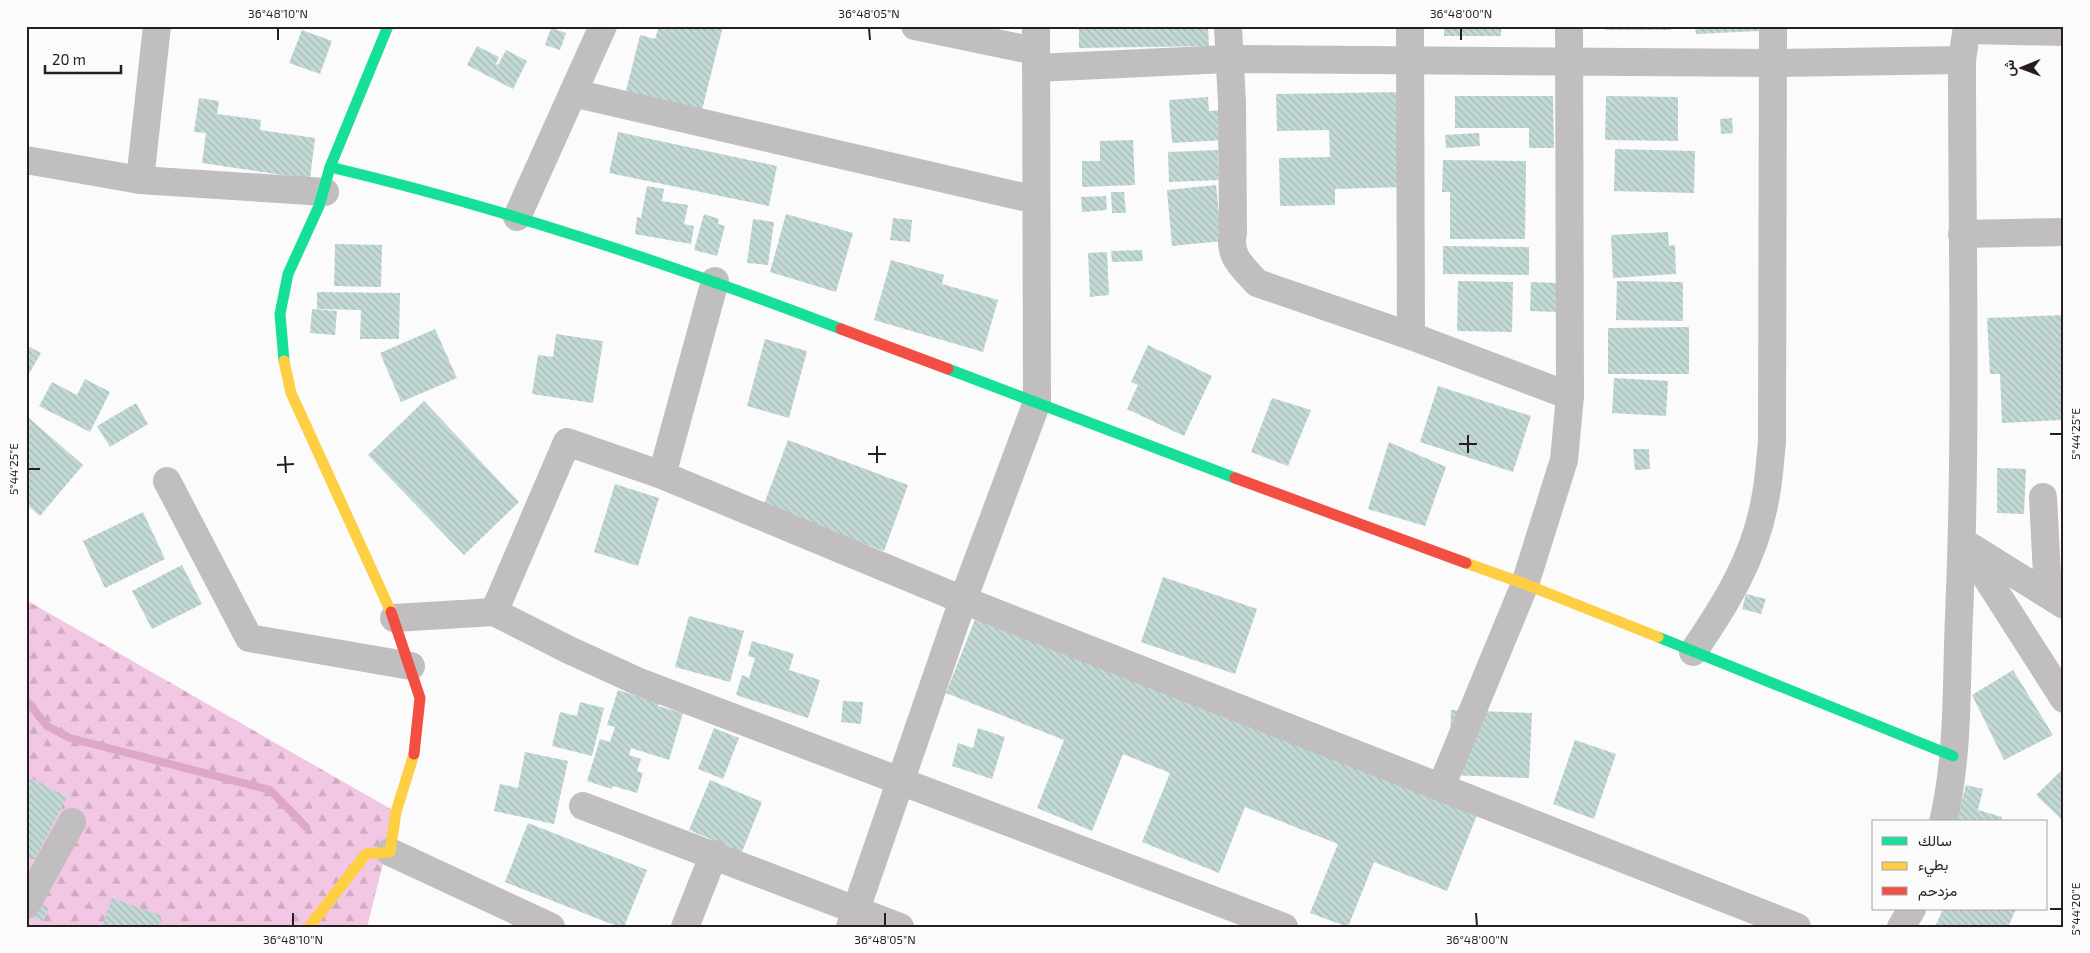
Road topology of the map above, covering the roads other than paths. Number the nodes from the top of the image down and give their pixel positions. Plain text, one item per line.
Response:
1 (158, 26) edge
2 (388, 26) edge
3 (603, 26) edge
4 (915, 26) edge
5 (1228, 26) edge
6 (1410, 26) edge
7 (1569, 26) edge
8 (1773, 26) edge
9 (1967, 28) edge
10 (2064, 32) edge
11 (1036, 49) edge
12 (1228, 59) junction
13 (1410, 60) junction
14 (1569, 60) junction
15 (1962, 60) junction
16 (1773, 62) junction
17 (573, 93) junction
18 (26, 160) edge
19 (328, 179) junction
20 (140, 180) junction
21 (1036, 200) junction
22 (517, 217) junction
23 (2064, 232) edge
24 (1962, 234) junction
25 (715, 281) junction
26 (1411, 336) junction
27 (1570, 396) junction
28 (1037, 402) junction
29 (662, 475) junction
30 (167, 481) dead end
31 (2043, 497) dead end
32 (1962, 541) junction
33 (1525, 584) junction
34 (963, 600) junction
35 (2056, 600) edge
36 (494, 612) junction
37 (394, 618) junction
38 (1693, 652) junction
39 (411, 666) junction
40 (2064, 699) edge
41 (1953, 756) junction
42 (900, 780) junction
43 (1441, 787) junction
44 (583, 806) dead end
45 (1944, 820) edge
46 (72, 822) dead end
47 (390, 852) junction
48 (714, 854) junction
49 (26, 905) edge
50 (1911, 910) edge
51 (853, 918) edge
52 (309, 927) edge
53 (550, 927) edge
54 (685, 927) edge
55 (900, 927) edge
56 (1284, 927) edge
57 (1797, 927) edge
58 (1901, 927) edge

1 - 20 street
2 - 19 street
3 - 17 street
4 - 11 street
5 - 12 street
6 - 13 street
7 - 14 street
8 - 16 street
9 - 10 street
9 - 15 street
11 - 12 street
11 - 21 street
12 - 13 street
12 - 26 street
13 - 14 street
13 - 26 street
14 - 16 street
14 - 27 street
15 - 16 street
15 - 24 street
16 - 38 street
17 - 21 street
17 - 22 street
18 - 20 street
19 - 20 street
19 - 22 street
19 - 37 street
21 - 28 street
22 - 25 street
23 - 24 street
24 - 32 street
25 - 28 street
25 - 29 street
26 - 27 street
27 - 33 street
28 - 33 street
28 - 34 street
29 - 34 street
29 - 36 street
30 - 39 street
31 - 35 street
32 - 35 street
32 - 40 street
32 - 41 street
33 - 38 street
33 - 43 street
34 - 42 street
34 - 43 street
36 - 37 street
36 - 42 street
37 - 39 street
38 - 41 street
39 - 47 street
41 - 45 street
42 - 51 street
42 - 56 street
43 - 57 street
44 - 48 street
46 - 49 street
47 - 52 street
47 - 53 street
48 - 51 street
48 - 54 street
50 - 58 street
51 - 55 street

